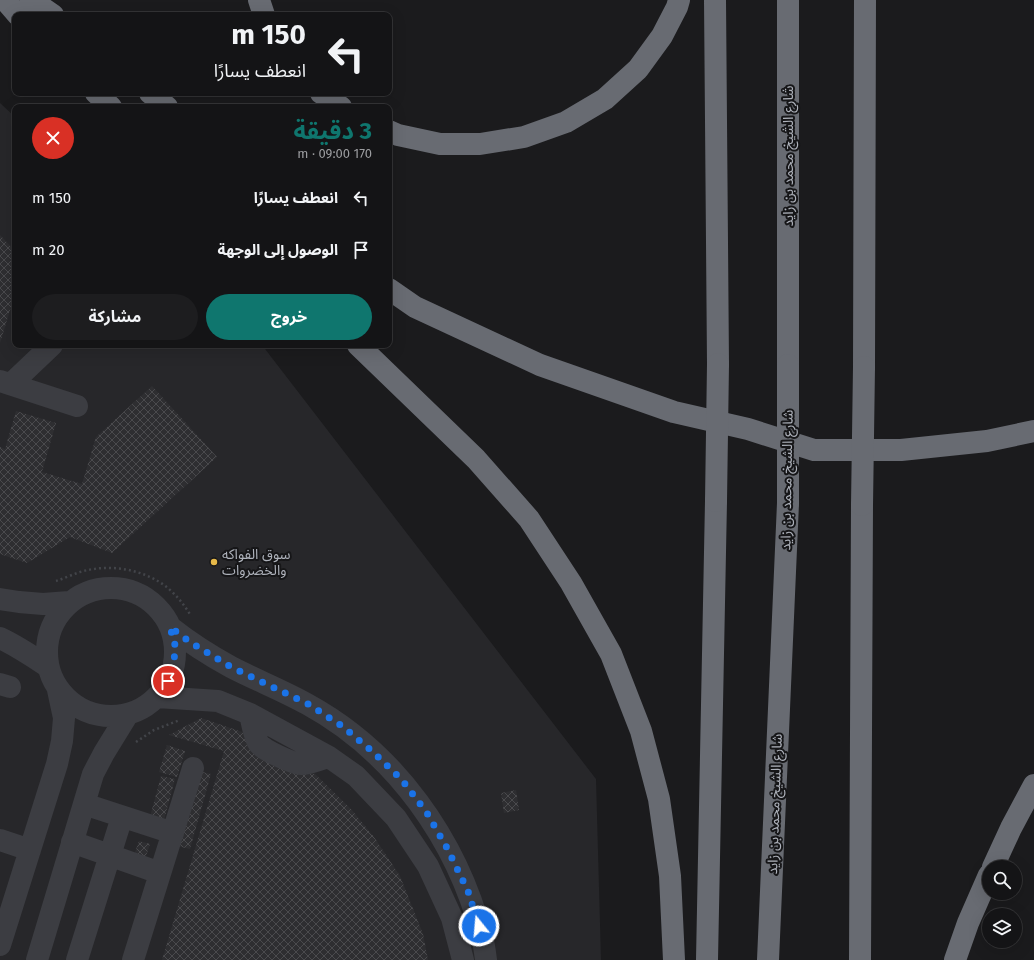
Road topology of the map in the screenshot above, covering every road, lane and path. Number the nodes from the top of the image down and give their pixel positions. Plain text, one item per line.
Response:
1 (5, 0) edge
2 (31, 0) edge
3 (259, 0) edge
4 (679, 0) edge
5 (715, 0) edge
6 (788, 0) edge
7 (865, 0) edge
8 (15, 12) edge
9 (49, 12) edge
10 (263, 12) edge
11 (99, 96) edge
12 (154, 96) edge
13 (325, 96) edge
14 (108, 104) edge
15 (163, 104) edge
16 (337, 104) edge
17 (392, 132) edge
18 (392, 291) edge
19 (48, 348) edge
20 (361, 348) edge
21 (6, 383) edge
22 (77, 406) dead end
23 (1034, 431) edge
24 (0, 599) edge
25 (69, 602) junction
26 (170, 627) junction
27 (0, 638) edge
28 (47, 666) junction
29 (58, 690) junction
30 (157, 697) junction
31 (128, 714) junction
32 (193, 768) dead end
33 (1034, 785) edge
34 (84, 804) junction
35 (122, 817) junction
36 (173, 833) junction
37 (0, 840) edge
38 (72, 842) junction
39 (30, 850) junction
40 (110, 856) junction
41 (996, 860) edge
42 (160, 873) junction
43 (982, 891) edge
44 (0, 945) edge
45 (37, 960) edge
46 (77, 960) edge
47 (133, 960) edge
48 (463, 960) edge
49 (486, 960) edge
50 (674, 960) edge
51 (707, 960) edge
52 (768, 960) edge
53 (860, 960) edge
54 (955, 960) edge

1 - 8 highway
2 - 9 highway
3 - 10 highway
4 - 17 highway
5 - 51 highway, bridge
6 - 52 highway, شارع الشيخ محمد بن زايد, bridge
7 - 53 highway, bridge
11 - 14 highway
12 - 15 highway
13 - 16 highway
18 - 23 highway
19 - 21 street
20 - 50 highway
21 - 22 street
24 - 25 street
25 - 26 street
25 - 28 street
26 - 30 street
26 - 49 street
27 - 28 street
28 - 29 street
29 - 31 street
29 - 39 street
30 - 31 street
30 - 48 street
31 - 34 street
32 - 36 street
33 - 41 highway
34 - 35 street
34 - 38 street
35 - 36 street
35 - 40 street
36 - 42 street
37 - 39 street
38 - 40 street
38 - 45 street
39 - 44 street
40 - 42 street
40 - 46 street
42 - 47 street
43 - 54 highway

